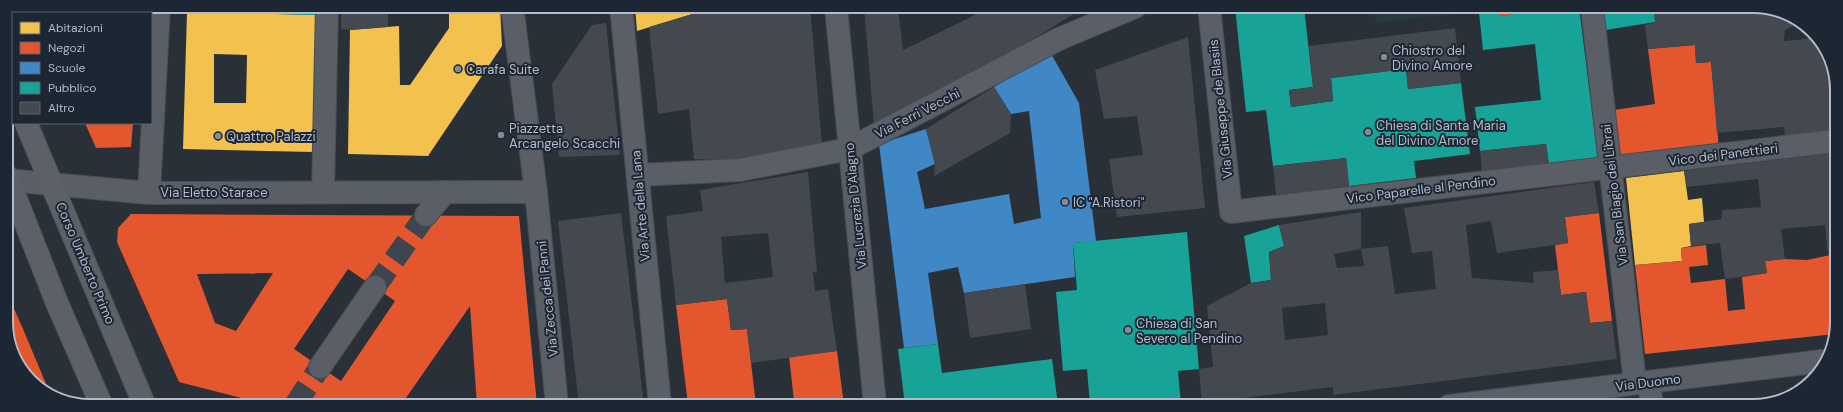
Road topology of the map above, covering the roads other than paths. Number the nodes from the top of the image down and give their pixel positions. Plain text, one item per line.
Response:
1 (159, 13) edge
2 (327, 13) edge
3 (513, 13) edge
4 (622, 13) edge
5 (837, 13) edge
6 (1121, 13) edge
7 (1210, 13) edge
8 (1593, 13) edge
9 (26, 124) edge
10 (1830, 142) edge
11 (849, 149) junction
12 (1611, 167) junction
13 (638, 175) junction
14 (13, 180) edge
15 (53, 183) junction
16 (323, 192) junction
17 (445, 192) junction
18 (536, 192) junction
19 (148, 193) junction
20 (13, 194) edge
21 (1231, 212) joint
22 (426, 215) tunnel mouth
23 (375, 287) tunnel mouth
24 (1819, 361) edge
25 (320, 367) tunnel mouth
26 (1642, 383) junction
27 (99, 399) edge
28 (142, 399) edge
29 (556, 399) edge
30 (659, 399) edge
31 (874, 399) edge
32 (1508, 399) edge
33 (1649, 399) edge

1 - 19 street
2 - 16 street
3 - 18 street, Via Zecca dei Panni
4 - 13 street, Via Arte della Lana
5 - 11 street, Via Lucrezia D'Alagno
6 - 11 street, Via Ferri Vecchi
7 - 21 street, Via Giuseppe de Blasiis
8 - 12 street, Via San Biagio dei Librai
9 - 15 main road, Corso Umberto Primo
10 - 12 street, Vico dei Panettieri
11 - 13 street, Via Ferri Vecchi
11 - 31 street, Via Lucrezia D'Alagno
12 - 21 street, Vico Paparelle al Pendino
12 - 26 street, Via San Biagio dei Librai
13 - 30 street, Via Arte della Lana
14 - 15 street, Via Eletto Starace
15 - 19 street, Via Eletto Starace
15 - 28 main road, Corso Umberto Primo
16 - 17 street, Via Eletto Starace
16 - 19 street, Via Eletto Starace
17 - 18 street, Via Eletto Starace
17 - 22 street
18 - 29 street, Via Zecca dei Panni
20 - 27 main road
23 - 25 street
24 - 26 street, Via Duomo
26 - 32 street, Via Duomo
26 - 33 street, Via San Biagio dei Librai

